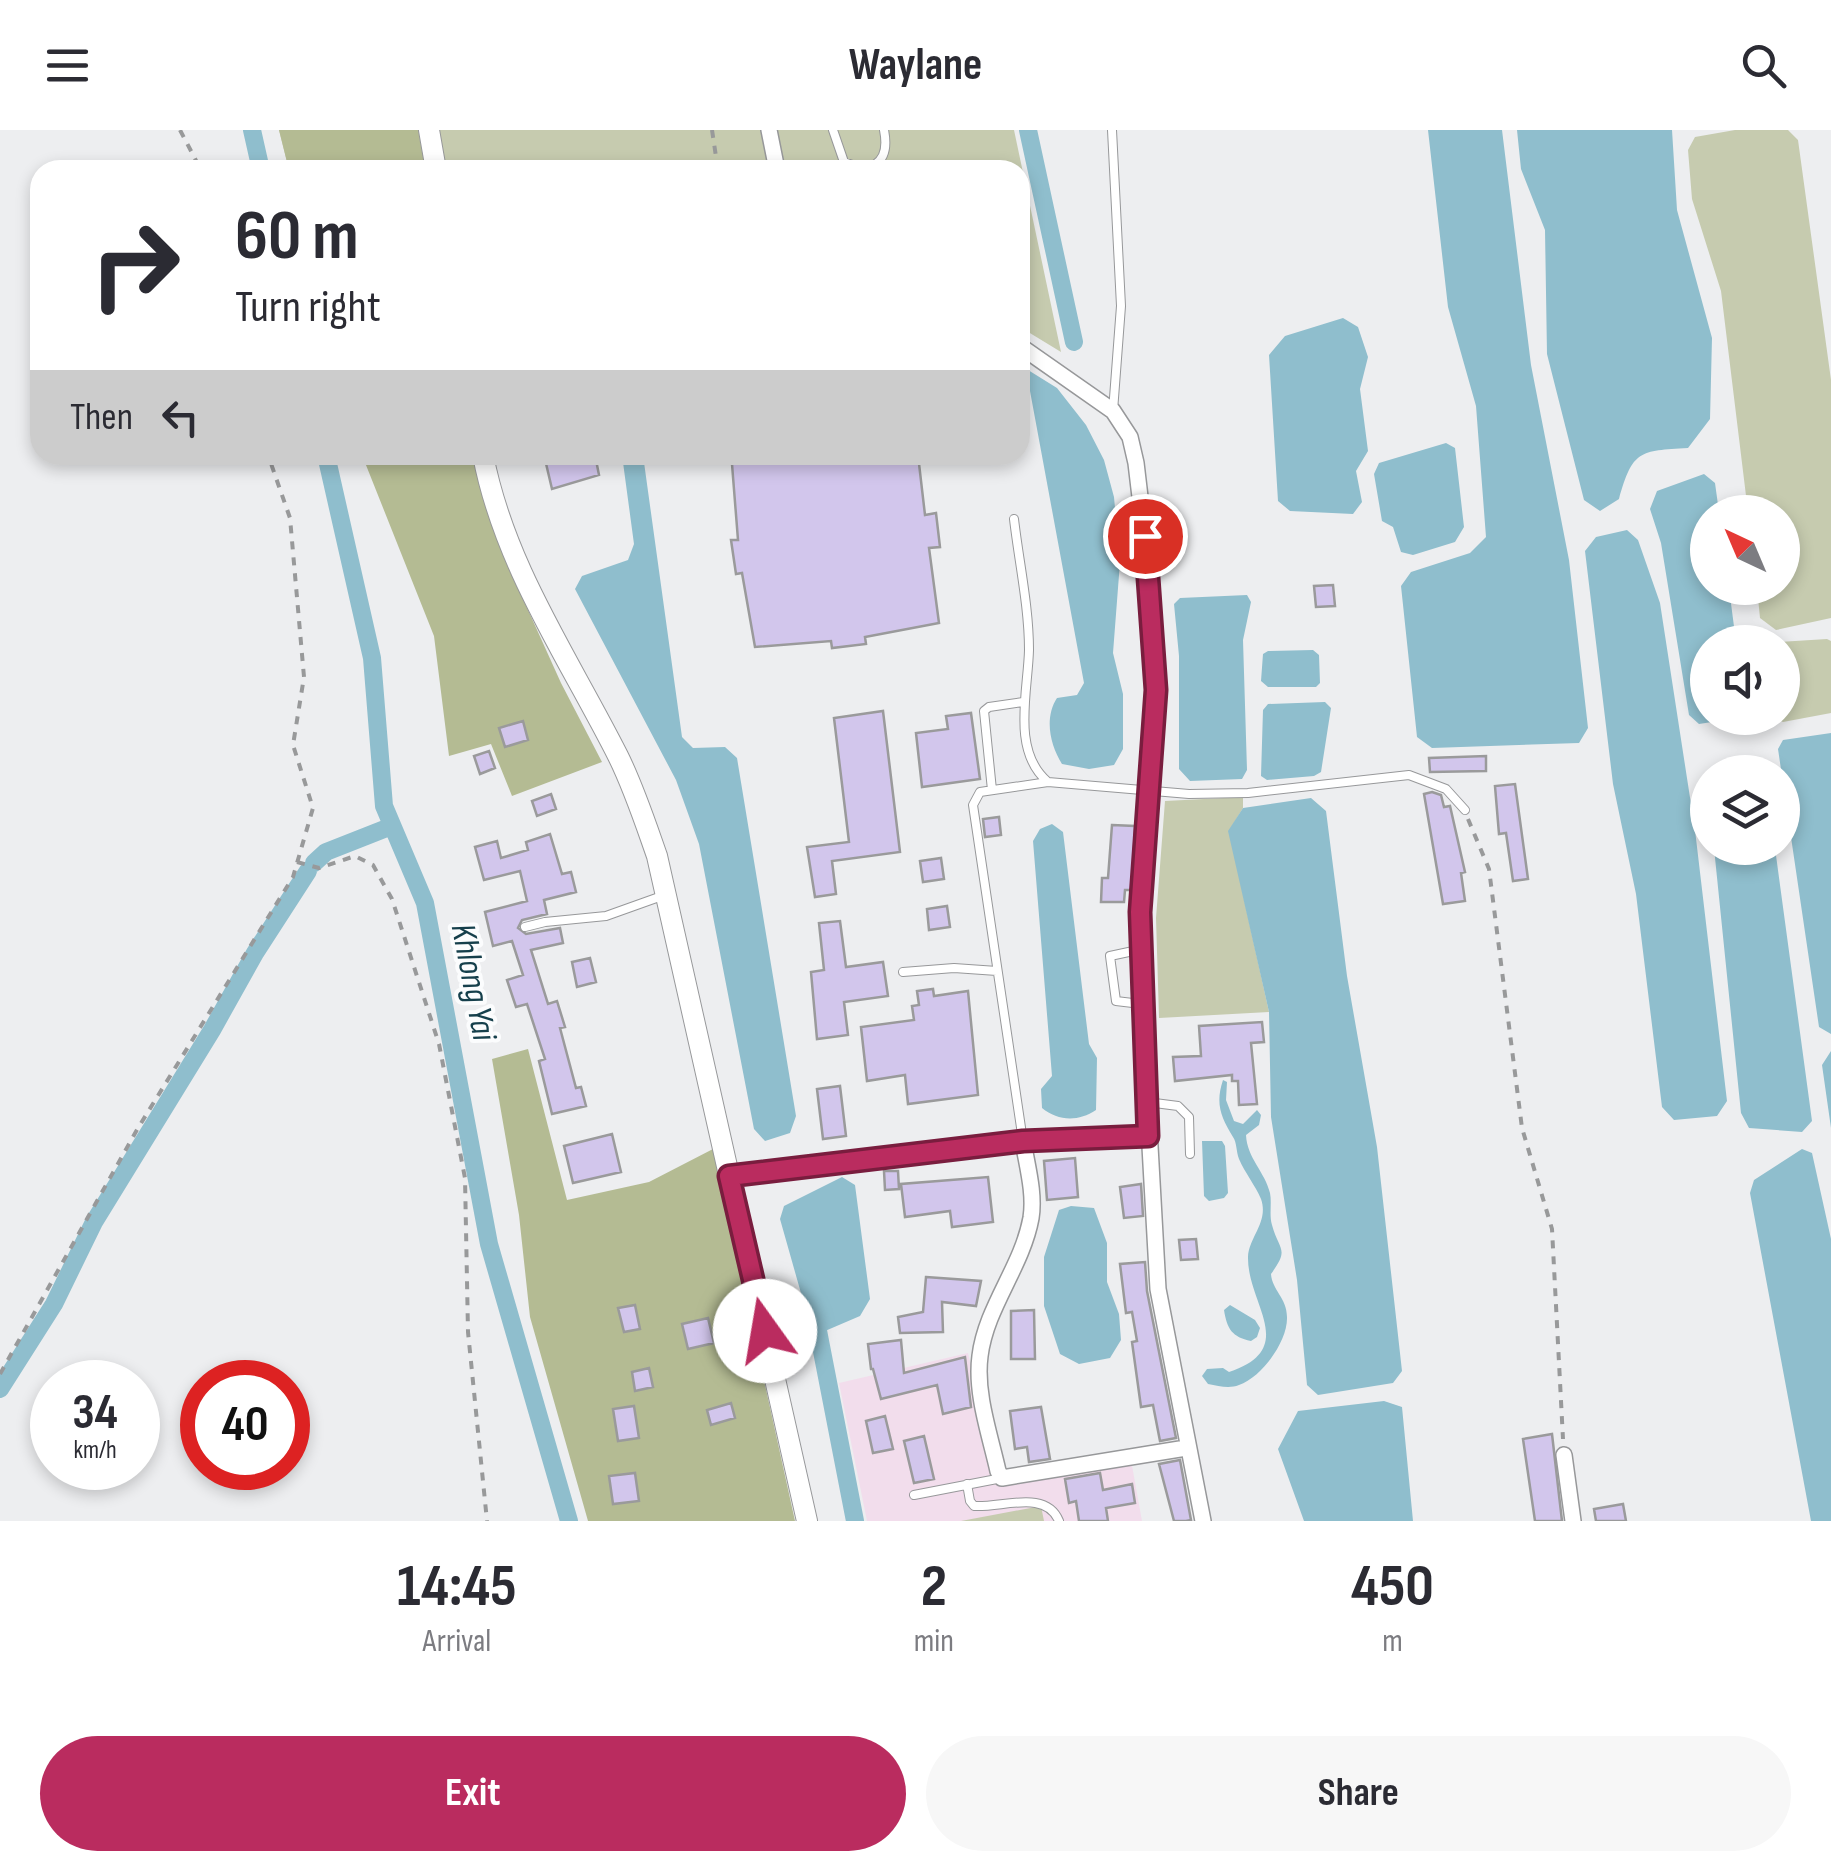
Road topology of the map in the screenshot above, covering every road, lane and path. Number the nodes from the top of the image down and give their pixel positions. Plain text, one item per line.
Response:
1 (180, 130) edge
2 (429, 130) edge
3 (712, 130) edge
4 (770, 130) edge
5 (833, 130) edge
6 (884, 130) edge
7 (1112, 130) edge
8 (196, 160) edge
9 (434, 160) edge
10 (716, 160) edge
11 (775, 160) edge
12 (843, 160) edge
13 (880, 160) edge
14 (1030, 353) edge
15 (1113, 411) junction
16 (271, 465) edge
17 (485, 465) edge
18 (1014, 520) dead end
19 (1024, 702) junction
20 (1048, 782) junction
21 (992, 790) junction
22 (1148, 790) junction
23 (1464, 810) joint
24 (297, 862) junction
25 (666, 894) junction
26 (526, 927) dead end
27 (1139, 950) junction
28 (997, 971) junction
29 (902, 972) dead end
30 (1141, 1004) junction
31 (1147, 1102) junction
32 (1148, 1136) junction
33 (1023, 1141) junction
34 (1190, 1154) dead end
35 (729, 1176) junction
36 (0, 1374) edge
37 (1186, 1448) junction
38 (1564, 1455) joint
39 (1002, 1478) junction
40 (967, 1484) junction
41 (914, 1494) dead end
42 (487, 1521) edge
43 (807, 1521) edge
44 (1059, 1521) edge
45 (1203, 1521) edge
46 (1573, 1521) edge

1 - 8 path
2 - 9 street
3 - 10 path
4 - 11 street
5 - 12 lane
6 - 13 lane
7 - 15 lane
14 - 15 street
15 - 22 street
16 - 24 path
17 - 25 street
18 - 19 lane
19 - 20 lane
19 - 21 lane
20 - 21 lane
20 - 22 lane
21 - 28 lane
22 - 23 lane
22 - 27 street
23 - 38 path
24 - 36 path
24 - 42 path
25 - 26 lane
25 - 35 street
27 - 30 street
27 - 30 lane
28 - 29 lane
28 - 33 lane
30 - 31 street
31 - 32 street
31 - 34 lane
32 - 33 street
32 - 37 street
33 - 35 street
33 - 39 street
35 - 43 street
37 - 39 street
37 - 45 street
38 - 46 street
39 - 40 lane
40 - 41 lane
40 - 44 lane

